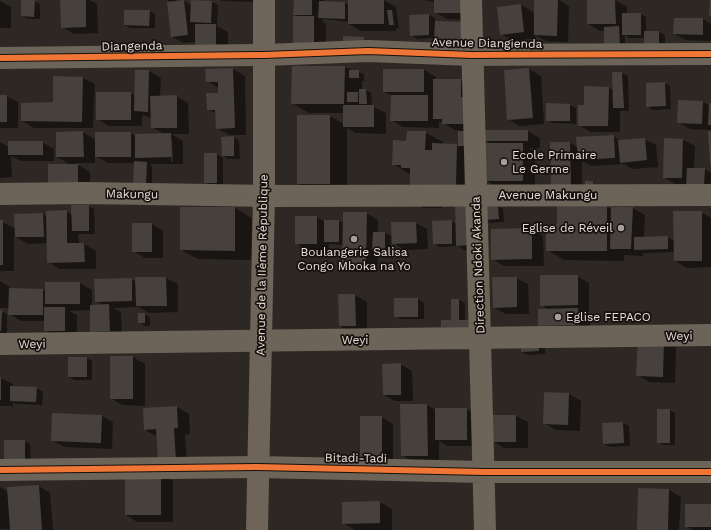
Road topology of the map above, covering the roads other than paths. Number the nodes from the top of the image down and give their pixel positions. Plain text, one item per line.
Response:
1 (264, 0) edge
2 (471, 0) edge
3 (711, 54) edge
4 (264, 55) junction
5 (472, 55) junction
6 (0, 58) edge
7 (0, 194) edge
8 (475, 194) junction
9 (711, 195) edge
10 (264, 196) junction
11 (711, 335) edge
12 (480, 339) junction
13 (260, 340) junction
14 (0, 344) edge
15 (258, 467) junction
16 (0, 470) edge
17 (484, 472) junction
18 (711, 472) edge
19 (257, 530) edge
20 (485, 530) edge

1 - 4 street, Avenue de la IIème République
2 - 5 street, Direction Ndoki Akanda
3 - 5 street, Avenue Diangienda
4 - 5 street, Avenue Diangienda
4 - 6 street, Diangenda
4 - 10 street, Avenue de la IIème République
5 - 8 street, Direction Ndoki Akanda
7 - 10 street, Makungu
8 - 9 street, Avenue Makungu
8 - 10 street, Avenue Makungu
8 - 12 street, Direction Ndoki Akanda
10 - 13 street, Avenue de la IIème République
11 - 12 street, Weyi
12 - 13 street, Weyi
12 - 17 street, Direction Ndoki Akanda
13 - 14 street, Weyi
13 - 15 street, Avenue de la IIème République
15 - 16 street, Bitadi-Tadi
15 - 17 street, Bitadi-Tadi
15 - 19 street, Avenue de la IIème République
17 - 18 street, Bitadi-Tadi
17 - 20 street, Direction Ndoki Akanda

